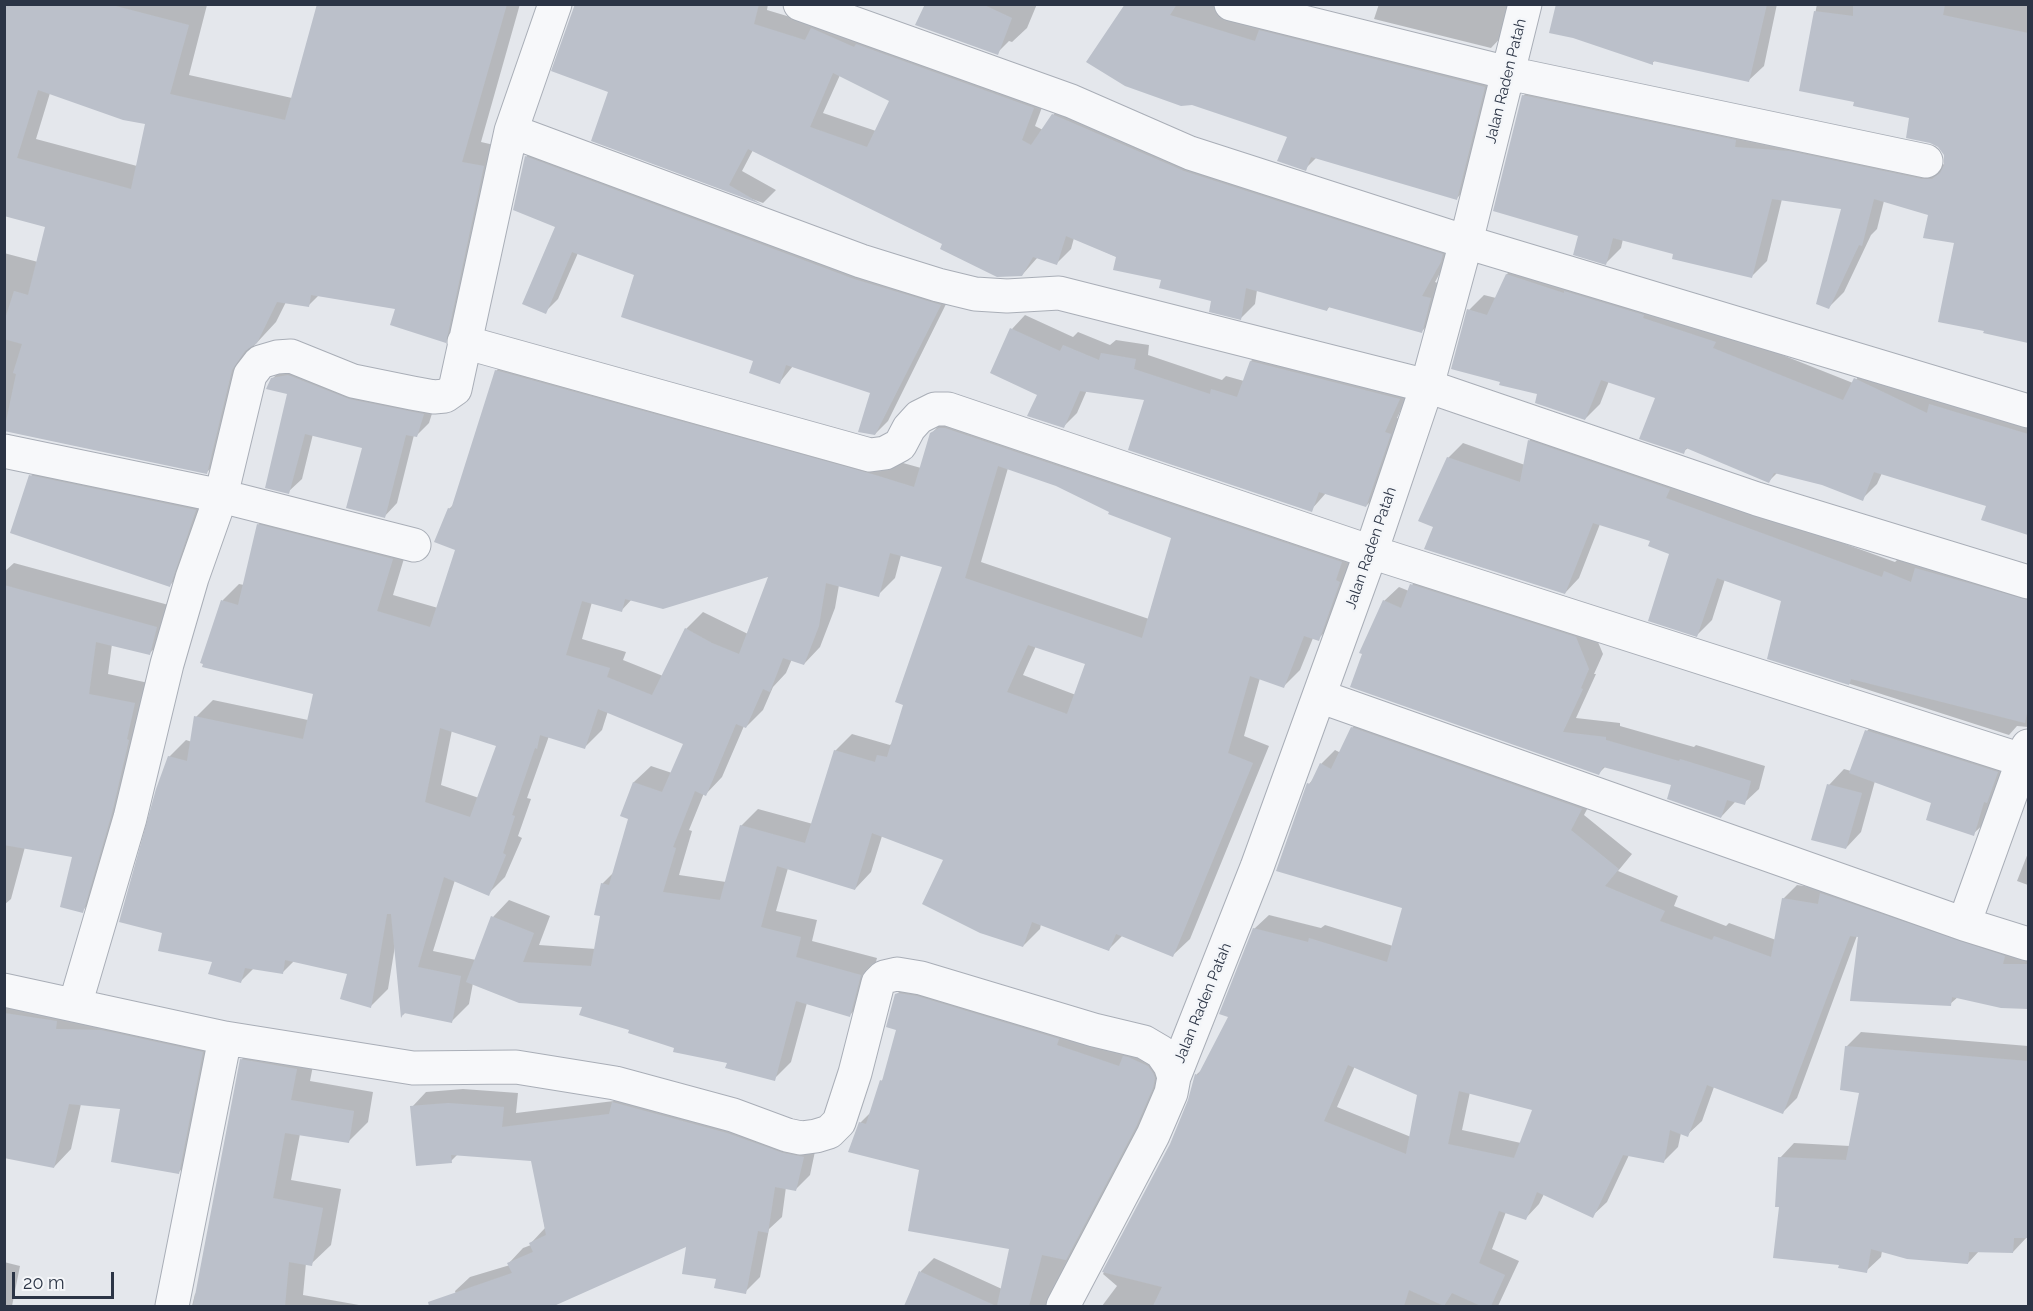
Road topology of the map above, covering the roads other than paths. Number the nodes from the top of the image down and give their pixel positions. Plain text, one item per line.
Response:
1 (555, 4) edge
2 (800, 4) edge
3 (1231, 4) edge
4 (1525, 4) edge
5 (1508, 73) junction
6 (512, 131) junction
7 (1926, 161) dead end
8 (1466, 242) junction
9 (464, 342) junction
10 (1427, 386) junction
11 (2028, 411) edge
12 (4, 451) edge
13 (221, 496) junction
14 (414, 545) dead end
15 (1371, 552) junction
16 (2028, 582) edge
17 (1318, 696) junction
18 (2027, 756) edge
19 (1964, 924) junction
20 (2028, 945) edge
21 (4, 990) edge
22 (75, 1005) junction
23 (225, 1038) junction
24 (1174, 1077) junction
25 (172, 1306) edge
26 (1063, 1306) edge

1 - 6 street
2 - 8 street
3 - 5 street
4 - 5 street, Jalan Raden Patah
5 - 7 street
5 - 8 street, Jalan Raden Patah
6 - 9 street
6 - 10 street
8 - 10 street, Jalan Raden Patah
8 - 11 street
9 - 13 street
9 - 15 street
10 - 15 street, Jalan Raden Patah
10 - 16 street
12 - 13 street
13 - 14 street
13 - 22 street
15 - 17 street, Jalan Raden Patah
15 - 18 street
17 - 19 street
17 - 24 street, Jalan Raden Patah
18 - 19 street
19 - 20 street
21 - 22 street
22 - 23 street
23 - 24 street
23 - 25 street
24 - 26 street, Jalan Raden Patah

